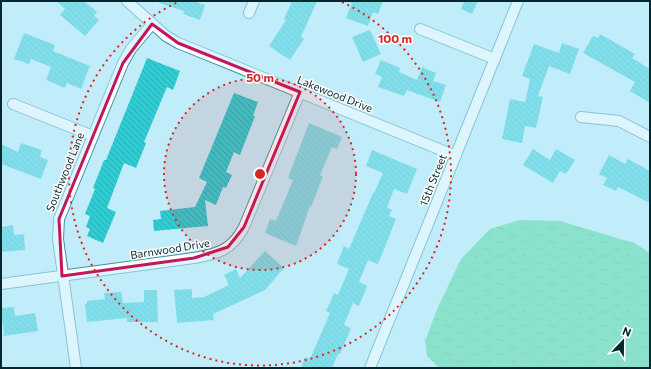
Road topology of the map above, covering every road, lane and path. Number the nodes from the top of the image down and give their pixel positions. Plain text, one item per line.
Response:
1 (127, 1) edge
2 (254, 1) edge
3 (518, 1) edge
4 (249, 13) dead end
5 (152, 24) junction
6 (420, 29) dead end
7 (495, 59) junction
8 (300, 92) junction
9 (13, 104) dead end
10 (581, 117) dead end
11 (93, 136) junction
12 (650, 137) edge
13 (456, 156) junction
14 (62, 276) junction
15 (1, 284) edge
16 (76, 368) edge
17 (370, 368) edge

1 - 5 street, Lakewood Drive
2 - 4 street
3 - 7 street, 15th Street
5 - 8 street, Lakewood Drive
5 - 11 street, Southwood Lane
6 - 7 street
7 - 13 street, 15th Street
8 - 13 street, Lakewood Drive
8 - 14 street, Barnwood Drive
9 - 11 street
10 - 12 street
11 - 14 street, Southwood Lane
13 - 17 street, 15th Street
14 - 15 street, Barnwood Drive
14 - 16 street, Southwood Lane

